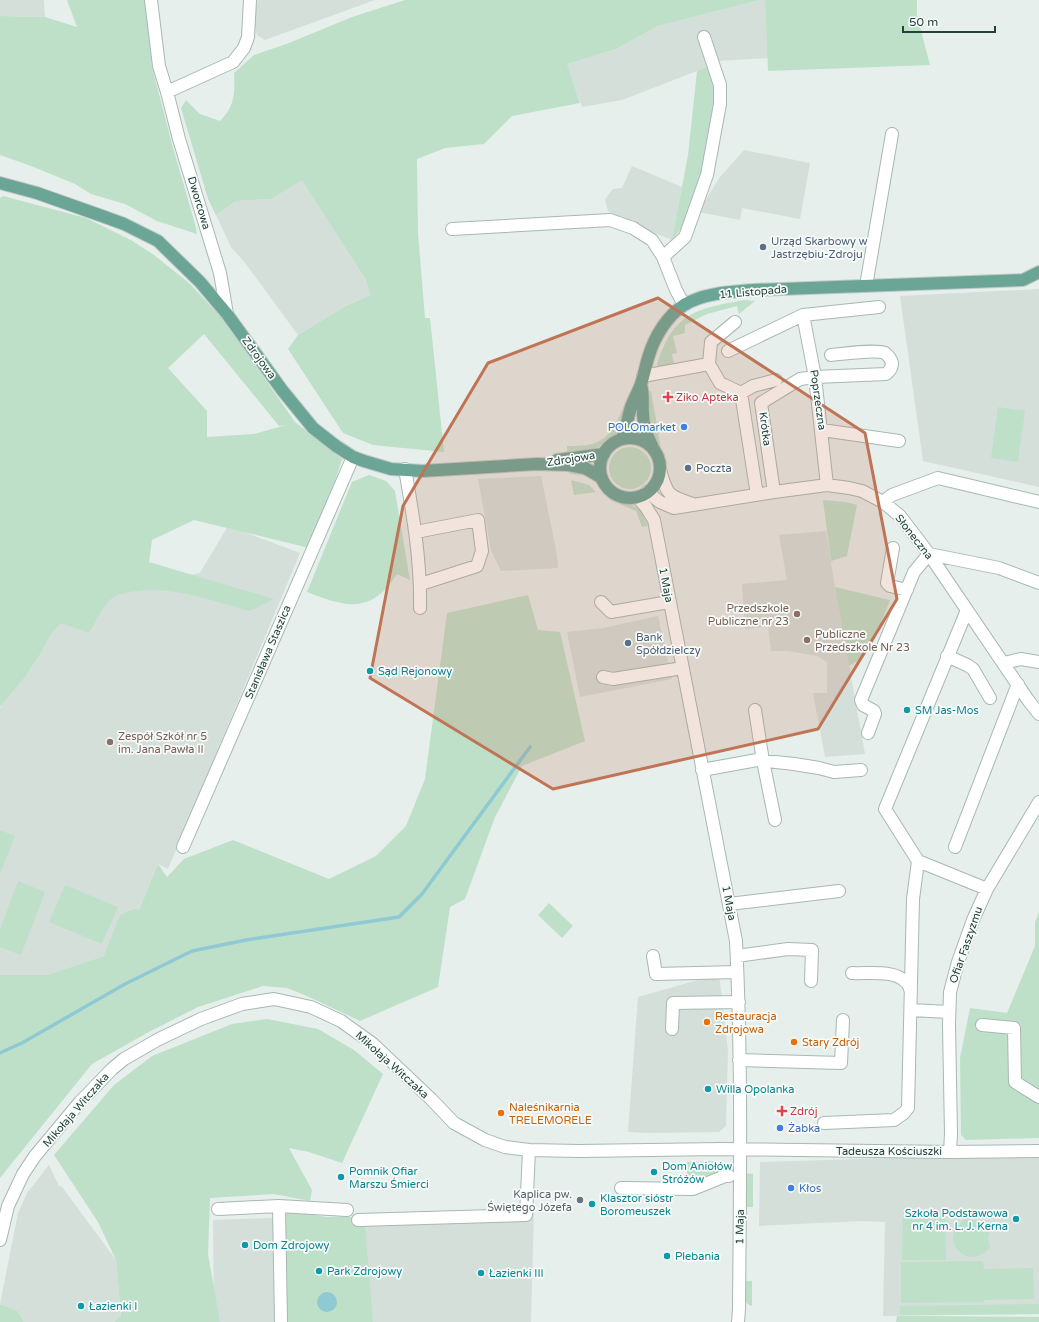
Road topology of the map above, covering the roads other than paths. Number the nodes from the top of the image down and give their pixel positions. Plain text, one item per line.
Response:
1 (152, 0) edge
2 (250, 0) edge
3 (704, 37) dead end
4 (168, 92) junction
5 (892, 134) dead end
6 (0, 182) edge
7 (452, 229) dead end
8 (663, 257) junction
9 (1039, 272) edge
10 (1022, 280) junction
11 (1039, 280) edge
12 (866, 286) junction
13 (684, 305) junction
14 (879, 307) dead end
15 (227, 314) junction
16 (804, 315) junction
17 (735, 322) dead end
18 (728, 351) dead end
19 (831, 355) dead end
20 (709, 364) junction
21 (815, 377) junction
22 (642, 380) junction
23 (776, 380) dead end
24 (741, 393) junction
25 (822, 430) junction
26 (622, 439) junction
27 (899, 441) dead end
28 (654, 450) junction
29 (604, 454) junction
30 (353, 456) junction
31 (538, 464) junction
32 (404, 470) junction
33 (660, 470) junction
34 (602, 478) junction
35 (827, 485) junction
36 (774, 492) junction
37 (642, 494) junction
38 (757, 495) junction
39 (883, 502) junction
40 (1039, 502) edge
41 (694, 505) junction
42 (416, 532) junction
43 (893, 548) dead end
44 (929, 554) junction
45 (1039, 583) edge
46 (421, 584) junction
47 (907, 590) junction
48 (601, 602) dead end
49 (670, 602) junction
50 (420, 608) dead end
51 (967, 610) junction
52 (947, 656) junction
53 (1039, 662) edge
54 (1004, 663) junction
55 (683, 668) junction
56 (603, 677) dead end
57 (1018, 684) junction
58 (990, 698) dead end
59 (754, 710) dead end
60 (1039, 714) edge
61 (868, 733) dead end
62 (763, 760) junction
63 (702, 770) junction
64 (861, 770) dead end
65 (1039, 802) edge
66 (775, 820) dead end
67 (183, 847) dead end
68 (955, 847) dead end
69 (918, 861) junction
70 (987, 889) junction
71 (839, 891) dead end
72 (729, 904) junction
73 (653, 956) dead end
74 (737, 956) junction
75 (737, 972) junction
76 (852, 973) dead end
77 (811, 981) dead end
78 (911, 992) junction
79 (739, 1002) junction
80 (911, 1010) junction
81 (949, 1012) junction
82 (843, 1020) dead end
83 (982, 1025) dead end
84 (672, 1029) dead end
85 (739, 1060) junction
86 (1039, 1097) edge
87 (824, 1123) dead end
88 (721, 1149) joint
89 (529, 1150) junction
90 (740, 1150) junction
91 (1039, 1151) edge
92 (950, 1152) junction
93 (729, 1176) dead end
94 (621, 1188) dead end
95 (279, 1206) junction
96 (218, 1209) dead end
97 (346, 1210) dead end
98 (358, 1220) dead end
99 (0, 1240) edge
100 (281, 1322) edge
101 (738, 1322) edge

1 - 4 street, Dworcowa
2 - 4 street
3 - 8 street
4 - 15 street, Dworcowa
5 - 12 street
6 - 15 main road, Zdrojowa
7 - 8 street
8 - 13 street
9 - 10 main road, 11 Listopada
10 - 11 street
10 - 12 main road, 11 Listopada
12 - 13 main road, 11 Listopada
13 - 22 main road, 11 Listopada
14 - 16 street
15 - 30 main road, Zdrojowa
16 - 18 street
16 - 21 street, Poprzeczna
17 - 20 street
19 - 21 street
20 - 22 street
20 - 24 street
21 - 25 street, Poprzeczna
21 - 36 street, Krótka
22 - 26 main road, 11 Listopada
22 - 28 main road, 11 Listopada
23 - 24 street
24 - 38 street
25 - 27 street
25 - 35 street, Poprzeczna
26 - 28 main road
26 - 29 main road
28 - 33 main road
29 - 31 main road, Zdrojowa
29 - 34 main road
30 - 32 main road, Zdrojowa
30 - 67 street, Stanisława Staszica
31 - 32 main road, Zdrojowa
31 - 34 main road, Zdrojowa
32 - 42 street
33 - 37 main road
33 - 41 street, Słoneczna
34 - 37 main road
35 - 36 street, Słoneczna
35 - 39 street, Słoneczna
36 - 38 street, Słoneczna
37 - 41 street, Słoneczna
37 - 49 street, 1 Maja
38 - 41 street, Słoneczna
39 - 40 street
39 - 44 street, Słoneczna
42 - 46 street
42 - 46 street
43 - 47 street
44 - 45 street
44 - 47 street
44 - 51 street, Słoneczna
46 - 50 street
47 - 61 street
48 - 49 street
49 - 55 street, 1 Maja
51 - 52 street
51 - 54 street, Słoneczna
52 - 58 street
52 - 69 street
53 - 54 street
54 - 57 street, Słoneczna
55 - 56 street
55 - 63 street, 1 Maja
57 - 60 street, Słoneczna
57 - 68 street
59 - 62 street
62 - 63 street
62 - 64 street
62 - 66 street
63 - 72 street, 1 Maja
65 - 70 street, Ofiar Faszyzmu
69 - 70 street
69 - 78 street
70 - 81 street, Ofiar Faszyzmu
71 - 72 street
72 - 74 street, 1 Maja
73 - 75 street
74 - 75 street, 1 Maja
74 - 77 street
75 - 79 street, 1 Maja
76 - 78 street
78 - 80 street
79 - 84 street
79 - 85 street, 1 Maja
80 - 81 street
80 - 87 street
81 - 92 street, Ofiar Faszyzmu
82 - 85 street
83 - 86 street
85 - 90 street, 1 Maja
88 - 89 street, Mikołaja Witczaka
88 - 90 street, Tadeusza Kościuszki
89 - 98 street
89 - 99 street, Mikołaja Witczaka
90 - 92 street, Tadeusza Kościuszki
90 - 101 street, 1 Maja
91 - 92 street, Tadeusza Kościuszki
93 - 94 street
95 - 96 street
95 - 97 street
95 - 100 street

